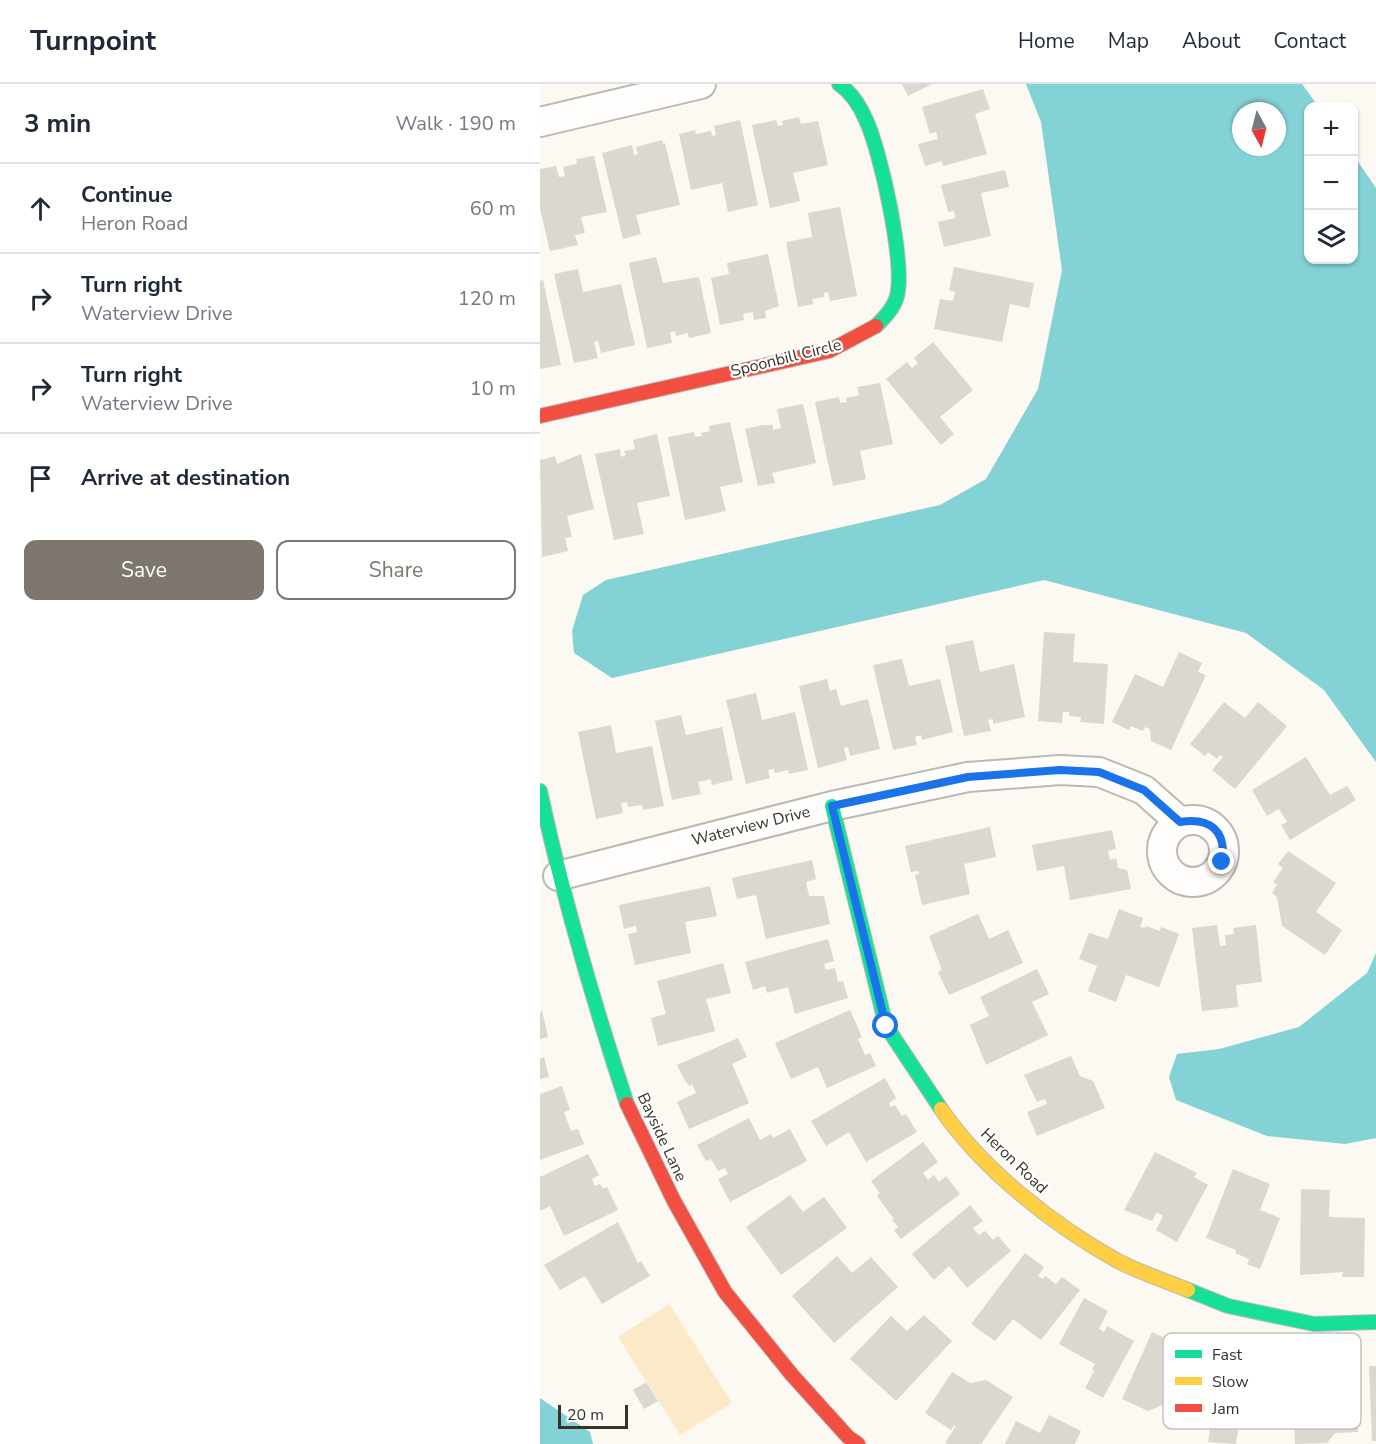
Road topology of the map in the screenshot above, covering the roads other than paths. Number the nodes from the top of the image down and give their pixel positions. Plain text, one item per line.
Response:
1 (701, 84) edge
2 (838, 84) edge
3 (540, 123) edge
4 (540, 416) edge
5 (540, 791) edge
6 (832, 806) junction
7 (1180, 822) dead end
8 (558, 876) junction
9 (1376, 1323) edge
10 (850, 1442) edge

1 - 3 street
2 - 4 street, Spoonbill Circle
5 - 8 street, Bayside Lane
6 - 7 street, Waterview Drive
6 - 8 street, Waterview Drive
6 - 9 street, Heron Road
8 - 10 street, Bayside Lane

